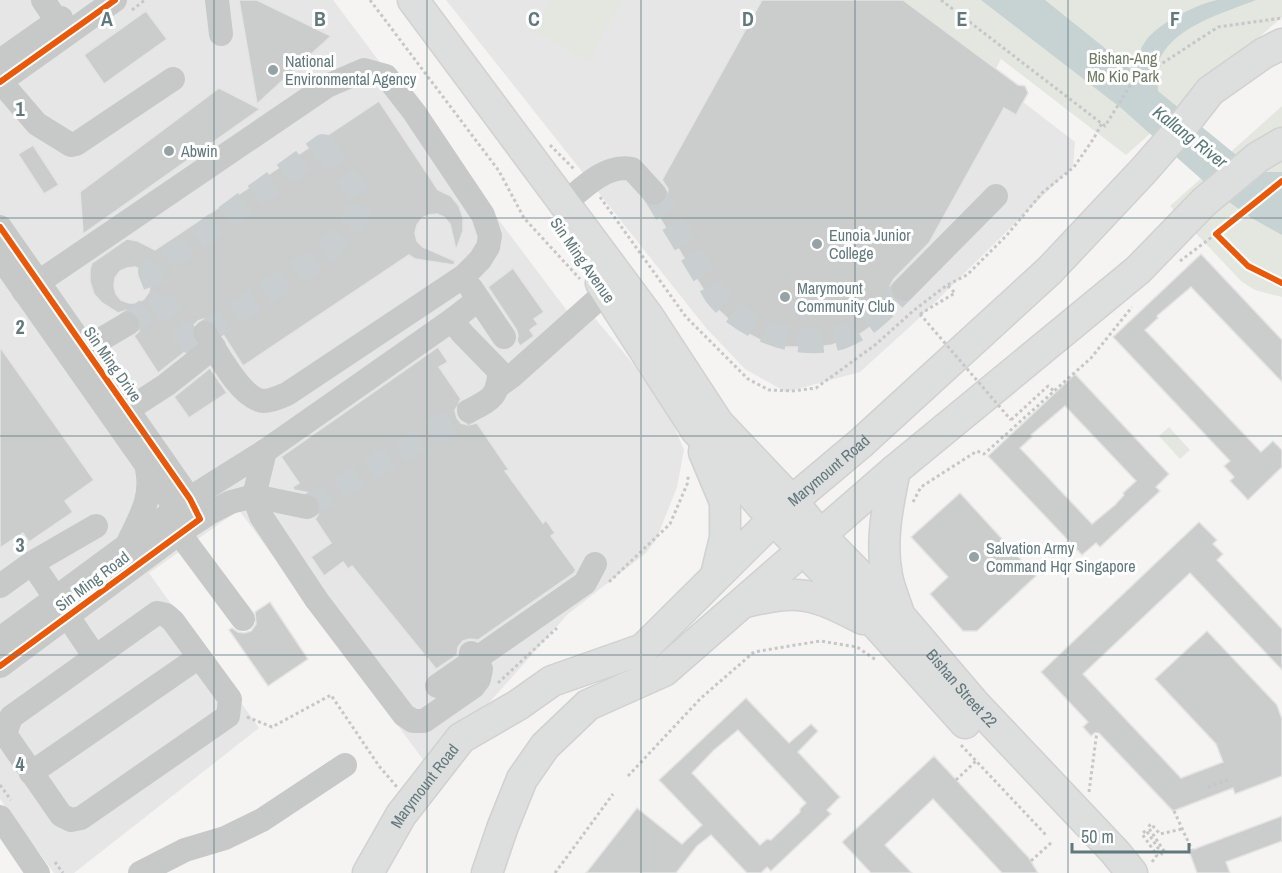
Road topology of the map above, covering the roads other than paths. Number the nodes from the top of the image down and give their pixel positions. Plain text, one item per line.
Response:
1 (43, 0) edge
2 (88, 0) edge
3 (116, 0) edge
4 (217, 0) edge
5 (393, 0) edge
6 (413, 0) edge
7 (62, 28) junction
8 (221, 34) dead end
9 (1282, 44) edge
10 (0, 61) edge
11 (173, 79) dead end
12 (0, 82) edge
13 (1270, 150) edge
14 (654, 193) tunnel mouth
15 (996, 196) dead end
16 (564, 204) junction
17 (0, 227) edge
18 (0, 257) edge
19 (464, 276) junction
20 (31, 287) junction
21 (904, 289) tunnel mouth
22 (602, 295) junction
23 (478, 300) junction
24 (452, 320) junction
25 (127, 324) tunnel mouth
26 (504, 337) dead end
27 (79, 353) junction
28 (498, 387) junction
29 (469, 411) tunnel mouth
30 (121, 414) junction
31 (696, 430) junction
32 (265, 451) junction
33 (147, 469) junction
34 (895, 470) junction
35 (254, 496) junction
36 (307, 507) tunnel mouth
37 (782, 510) junction
38 (186, 518) junction
39 (96, 526) dead end
40 (811, 542) junction
41 (126, 547) junction
42 (32, 563) junction
43 (595, 564) dead end
44 (716, 576) junction
45 (0, 586) edge
46 (745, 602) junction
47 (61, 608) junction
48 (243, 620) dead end
49 (888, 620) junction
50 (0, 639) edge
51 (471, 653) dead end
52 (94, 657) junction
53 (199, 657) junction
54 (0, 666) edge
55 (437, 686) dead end
56 (345, 765) dead end
57 (31, 773) junction
58 (0, 817) edge
59 (1142, 868) edge
60 (38, 873) edge
61 (140, 873) edge
62 (368, 873) edge
63 (487, 873) edge
64 (1109, 873) edge

1 - 7 street
2 - 7 street
3 - 7 street
4 - 8 street
5 - 22 main road, Sin Ming Avenue
6 - 16 main road, Sin Ming Avenue
7 - 10 street
7 - 12 street
9 - 37 main road, Marymount Road
11 - 12 street
13 - 34 main road
14 - 16 street
15 - 21 street
16 - 37 main road, Sin Ming Avenue
17 - 20 street, Sin Ming Drive
18 - 20 street, Sin Ming Drive
19 - 20 street
19 - 23 street
19 - 30 street
20 - 27 street, Sin Ming Drive
22 - 28 street
22 - 31 main road, Sin Ming Avenue
23 - 24 street
23 - 26 street
24 - 28 street
24 - 32 street
25 - 27 street
27 - 30 street, Sin Ming Drive
28 - 29 street
30 - 33 street, Sin Ming Drive
30 - 38 street, Sin Ming Drive
31 - 37 main road, Sin Ming Avenue
31 - 44 main road
32 - 35 street
32 - 38 street
33 - 38 street, Sin Ming Drive
33 - 41 street
34 - 40 main road
34 - 49 main road
35 - 36 street
35 - 38 street
35 - 51 street, bridge
37 - 40 main road, Bishan Street 22
37 - 44 main road, Marymount Road
38 - 41 street, Sin Ming Road
38 - 47 street, Sin Ming Road
38 - 48 street
39 - 42 street
40 - 46 main road
40 - 49 main road, Bishan Street 22
41 - 47 street, Sin Ming Road
42 - 45 street
42 - 47 street
43 - 55 street
44 - 62 main road, Marymount Road
46 - 49 main road
46 - 63 main road
47 - 50 street, Sin Ming Road
47 - 52 street
47 - 54 street, Sin Ming Road
49 - 59 main road, Bishan Street 22
49 - 64 main road, Bishan Street 22
52 - 53 street
52 - 57 street
53 - 57 street
53 - 57 street
56 - 61 street
58 - 60 street

